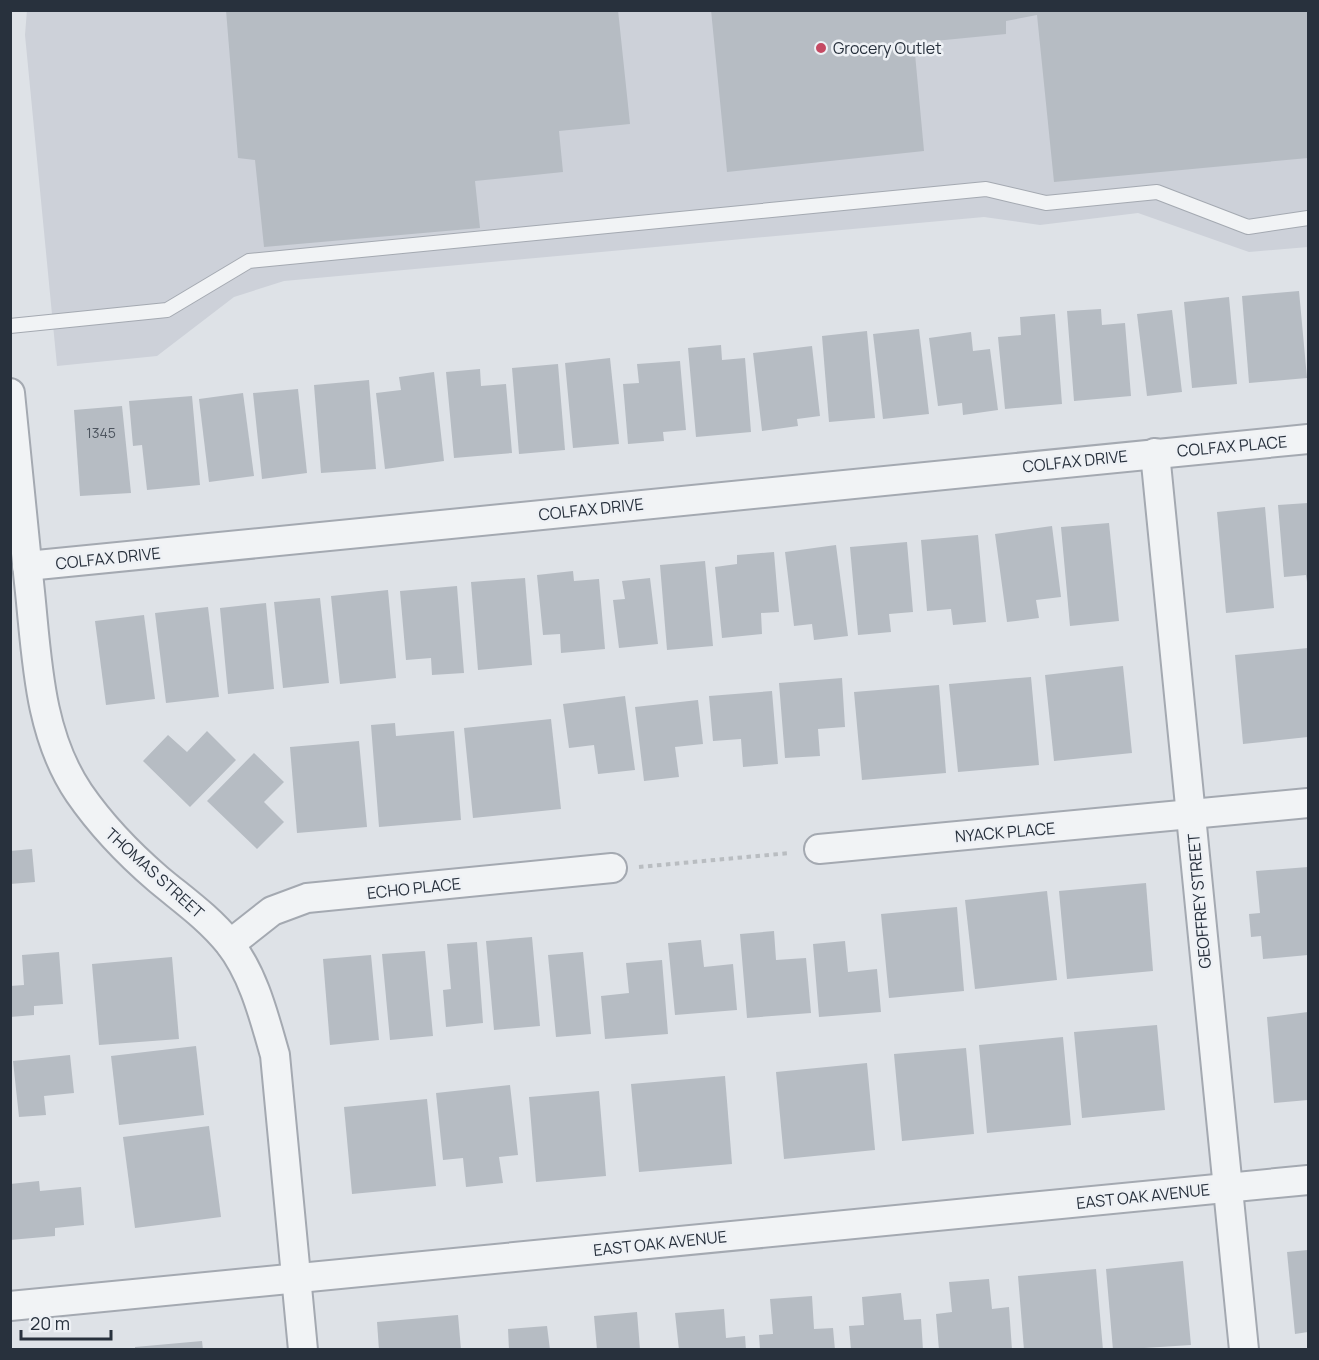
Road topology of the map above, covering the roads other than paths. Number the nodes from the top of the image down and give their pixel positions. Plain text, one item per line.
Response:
1 (1308, 218) edge
2 (10, 326) edge
3 (10, 393) edge
4 (13, 437) edge
5 (1308, 439) edge
6 (1155, 453) junction
7 (27, 566) junction
8 (1308, 803) edge
9 (1191, 814) junction
10 (819, 849) road end
11 (612, 868) road end
12 (230, 944) junction
13 (1308, 1180) edge
14 (1226, 1188) junction
15 (298, 1278) junction
16 (10, 1306) edge
17 (303, 1350) edge
18 (1244, 1350) edge

1 - 2 lane
3 - 4 street, THOMAS STREET
4 - 7 street, THOMAS STREET
5 - 6 street, COLFAX PLACE
6 - 7 street, COLFAX DRIVE
6 - 9 street, GEOFFREY STREET
7 - 12 street, THOMAS STREET
8 - 9 street, NYACK PLACE
9 - 10 street, NYACK PLACE
9 - 14 street, GEOFFREY STREET
11 - 12 street, ECHO PLACE
12 - 15 street, THOMAS STREET
13 - 14 street, EAST OAK AVENUE
14 - 15 street, EAST OAK AVENUE
14 - 18 street, GEOFFREY STREET
15 - 16 street, EAST OAK AVENUE
15 - 17 street, THOMAS STREET

